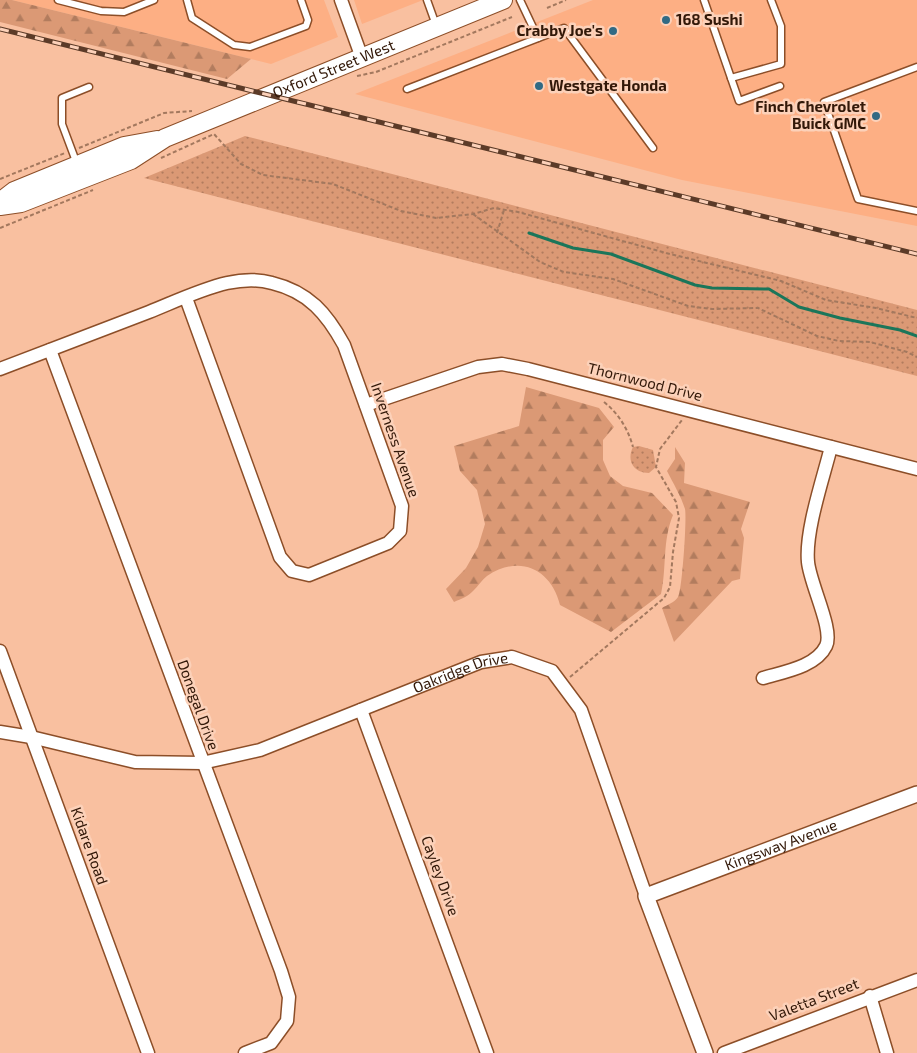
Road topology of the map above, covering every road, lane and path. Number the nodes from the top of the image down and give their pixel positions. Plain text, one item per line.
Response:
1 (58, 0) edge
2 (154, 0) edge
3 (187, 0) edge
4 (301, 0) edge
5 (341, 0) edge
6 (427, 0) edge
7 (504, 0) edge
8 (520, 0) edge
9 (566, 0) edge
10 (704, 0) edge
11 (771, 0) edge
12 (546, 8) dead end
13 (512, 17) dead end
14 (437, 27) junction
15 (538, 38) junction
16 (362, 58) junction
17 (917, 67) edge
18 (336, 68) junction
19 (731, 78) junction
20 (780, 86) dead end
21 (89, 87) dead end
22 (407, 88) dead end
23 (214, 134) dead end
24 (165, 138) junction
25 (653, 148) dead end
26 (77, 165) junction
27 (0, 202) edge
28 (0, 206) edge
29 (504, 210) junction
30 (917, 211) edge
31 (473, 214) junction
32 (498, 233) junction
33 (186, 298) junction
34 (917, 318) edge
35 (50, 350) junction
36 (917, 357) edge
37 (0, 368) edge
38 (604, 402) dead end
39 (366, 405) junction
40 (682, 420) dead end
41 (831, 447) junction
42 (633, 448) dead end
43 (917, 469) edge
44 (0, 651) edge
45 (763, 678) dead end
46 (566, 680) dead end
47 (361, 710) junction
48 (0, 732) edge
49 (31, 737) junction
50 (202, 763) junction
51 (917, 794) edge
52 (646, 896) junction
53 (917, 980) edge
54 (870, 996) junction
55 (148, 1053) edge
56 (245, 1053) edge
57 (487, 1053) edge
58 (705, 1053) edge
59 (724, 1053) edge
60 (887, 1053) edge

1 - 2 lane
3 - 4 lane
5 - 16 street
6 - 14 lane
7 - 14 main road, Oxford Street West
8 - 15 lane
9 - 12 path
10 - 19 lane
11 - 19 lane
13 - 18 path
14 - 16 main road, Oxford Street West
15 - 22 lane
15 - 25 lane
16 - 18 main road, Oxford Street West
17 - 30 lane
18 - 24 main road, Oxford Street West
19 - 20 lane
21 - 26 lane
23 - 31 path
24 - 26 main road, Oxford Street West
24 - 28 main road, Oxford Street West
26 - 27 main road, Oxford Street West
29 - 31 path
29 - 32 path
29 - 34 path
31 - 32 path
32 - 36 path
33 - 35 street, Inverness Avenue
33 - 39 street, Inverness Avenue
33 - 39 street, Inverness Avenue
35 - 37 street, Inverness Avenue
35 - 50 street, Donegal Drive
38 - 42 path
39 - 41 street, Thornwood Drive
40 - 46 path
41 - 43 street, Thornwood Drive
41 - 45 street
44 - 49 street, Kidare Road
47 - 50 street, Oakridge Drive
47 - 52 street, Oakridge Drive
47 - 57 street, Cayley Drive
48 - 49 street, Oakridge Drive
49 - 50 street, Oakridge Drive
49 - 55 street, Kidare Road
50 - 56 street, Donegal Drive
51 - 52 street, Kingsway Avenue
52 - 58 street, Oakridge Drive
53 - 54 street, Valetta Street
54 - 59 street, Valetta Street
54 - 60 street

